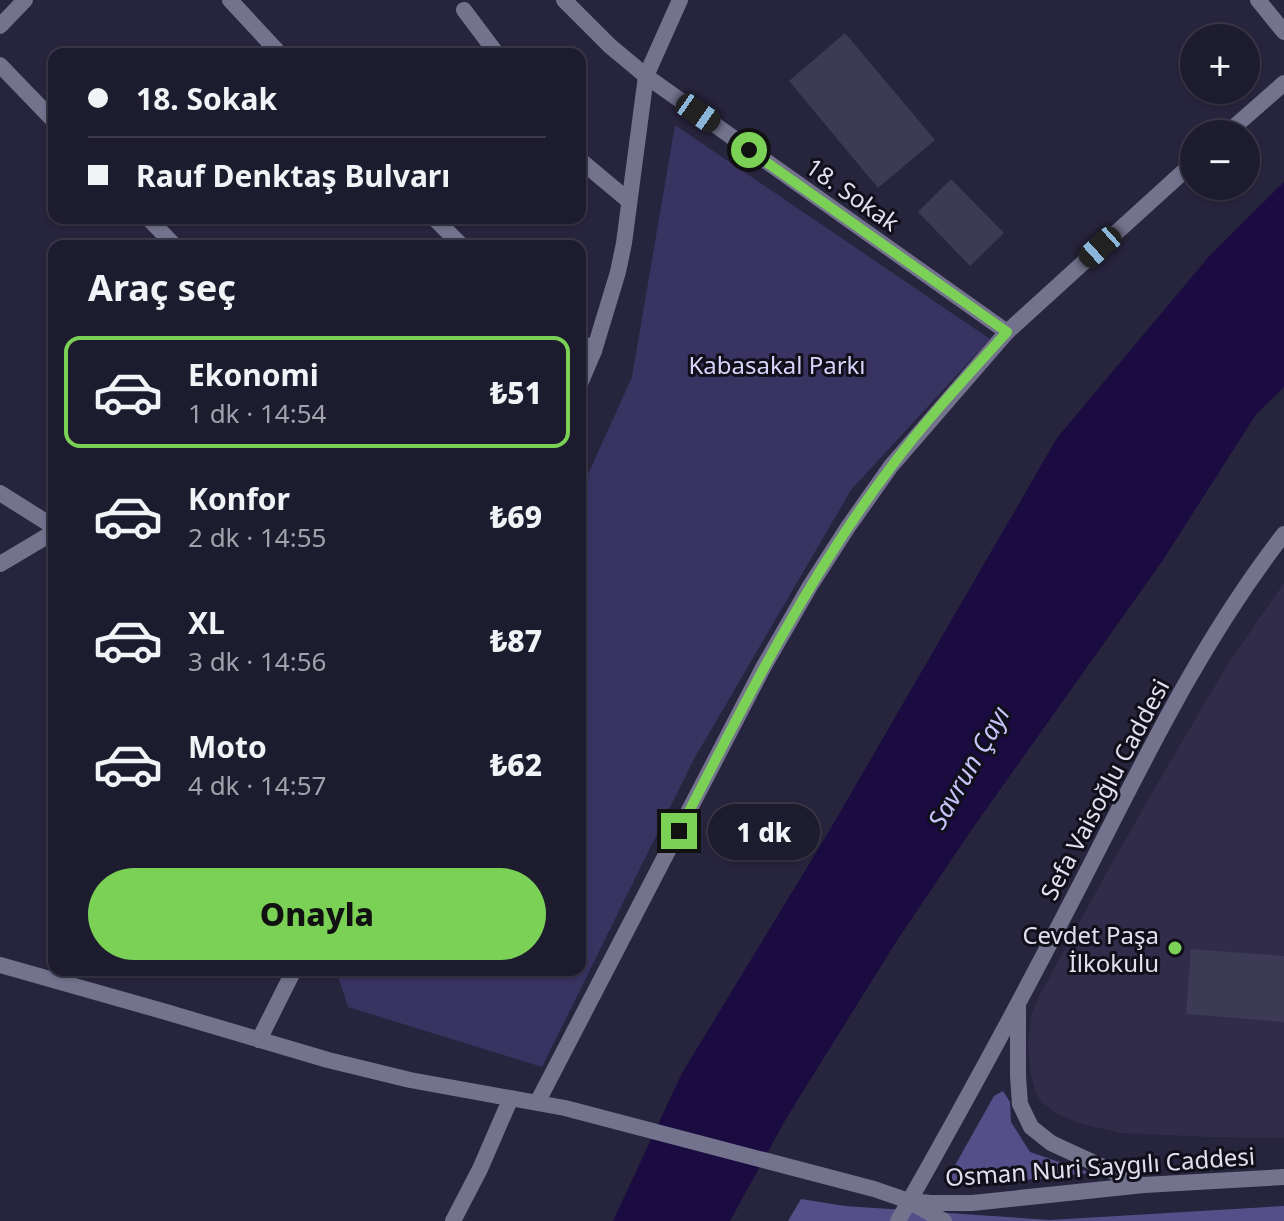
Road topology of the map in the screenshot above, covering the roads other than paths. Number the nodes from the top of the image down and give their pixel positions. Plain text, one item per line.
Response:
1 (25, 0) edge
2 (230, 0) edge
3 (564, 0) edge
4 (680, 0) edge
5 (1258, 0) edge
6 (464, 10) dead end
7 (0, 26) edge
8 (1284, 32) edge
9 (274, 48) edge
10 (492, 48) edge
11 (0, 65) edge
12 (646, 76) junction
13 (1284, 83) edge
14 (48, 115) edge
15 (1242, 120) edge
16 (586, 165) edge
17 (1180, 175) edge
18 (629, 201) junction
19 (154, 224) edge
20 (440, 224) edge
21 (169, 240) edge
22 (456, 240) edge
23 (1007, 332) junction
24 (587, 346) edge
25 (0, 493) edge
26 (48, 526) edge
27 (48, 534) edge
28 (1284, 534) edge
29 (0, 564) edge
30 (0, 965) edge
31 (291, 976) edge
32 (1018, 1005) junction
33 (259, 1040) junction
34 (510, 1100) junction
35 (537, 1103) junction
36 (1284, 1177) edge
37 (1144, 1185) junction
38 (909, 1201) junction
39 (453, 1221) edge
40 (898, 1221) edge
41 (944, 1221) edge

1 - 7 street
2 - 9 street
3 - 12 street, 18. Sokak
4 - 12 street
5 - 8 street
6 - 10 street
11 - 14 street
12 - 18 street
12 - 23 street, 18. Sokak
13 - 15 street
16 - 18 street
17 - 23 street
18 - 24 street
19 - 21 street
20 - 22 street
23 - 35 street
25 - 26 street
27 - 29 street
28 - 32 street, Sefa Vaisoğlu Caddesi
30 - 33 street
31 - 33 street
32 - 37 street
32 - 38 street, Sefa Vaisoğlu Caddesi
33 - 34 street
34 - 35 street
34 - 39 street
35 - 38 street, Osman Nuri Saygılı Caddesi
36 - 37 street, Osman Nuri Saygılı Caddesi
37 - 38 street, Osman Nuri Saygılı Caddesi
38 - 40 street, Sefa Vaisoğlu Caddesi
38 - 41 street

